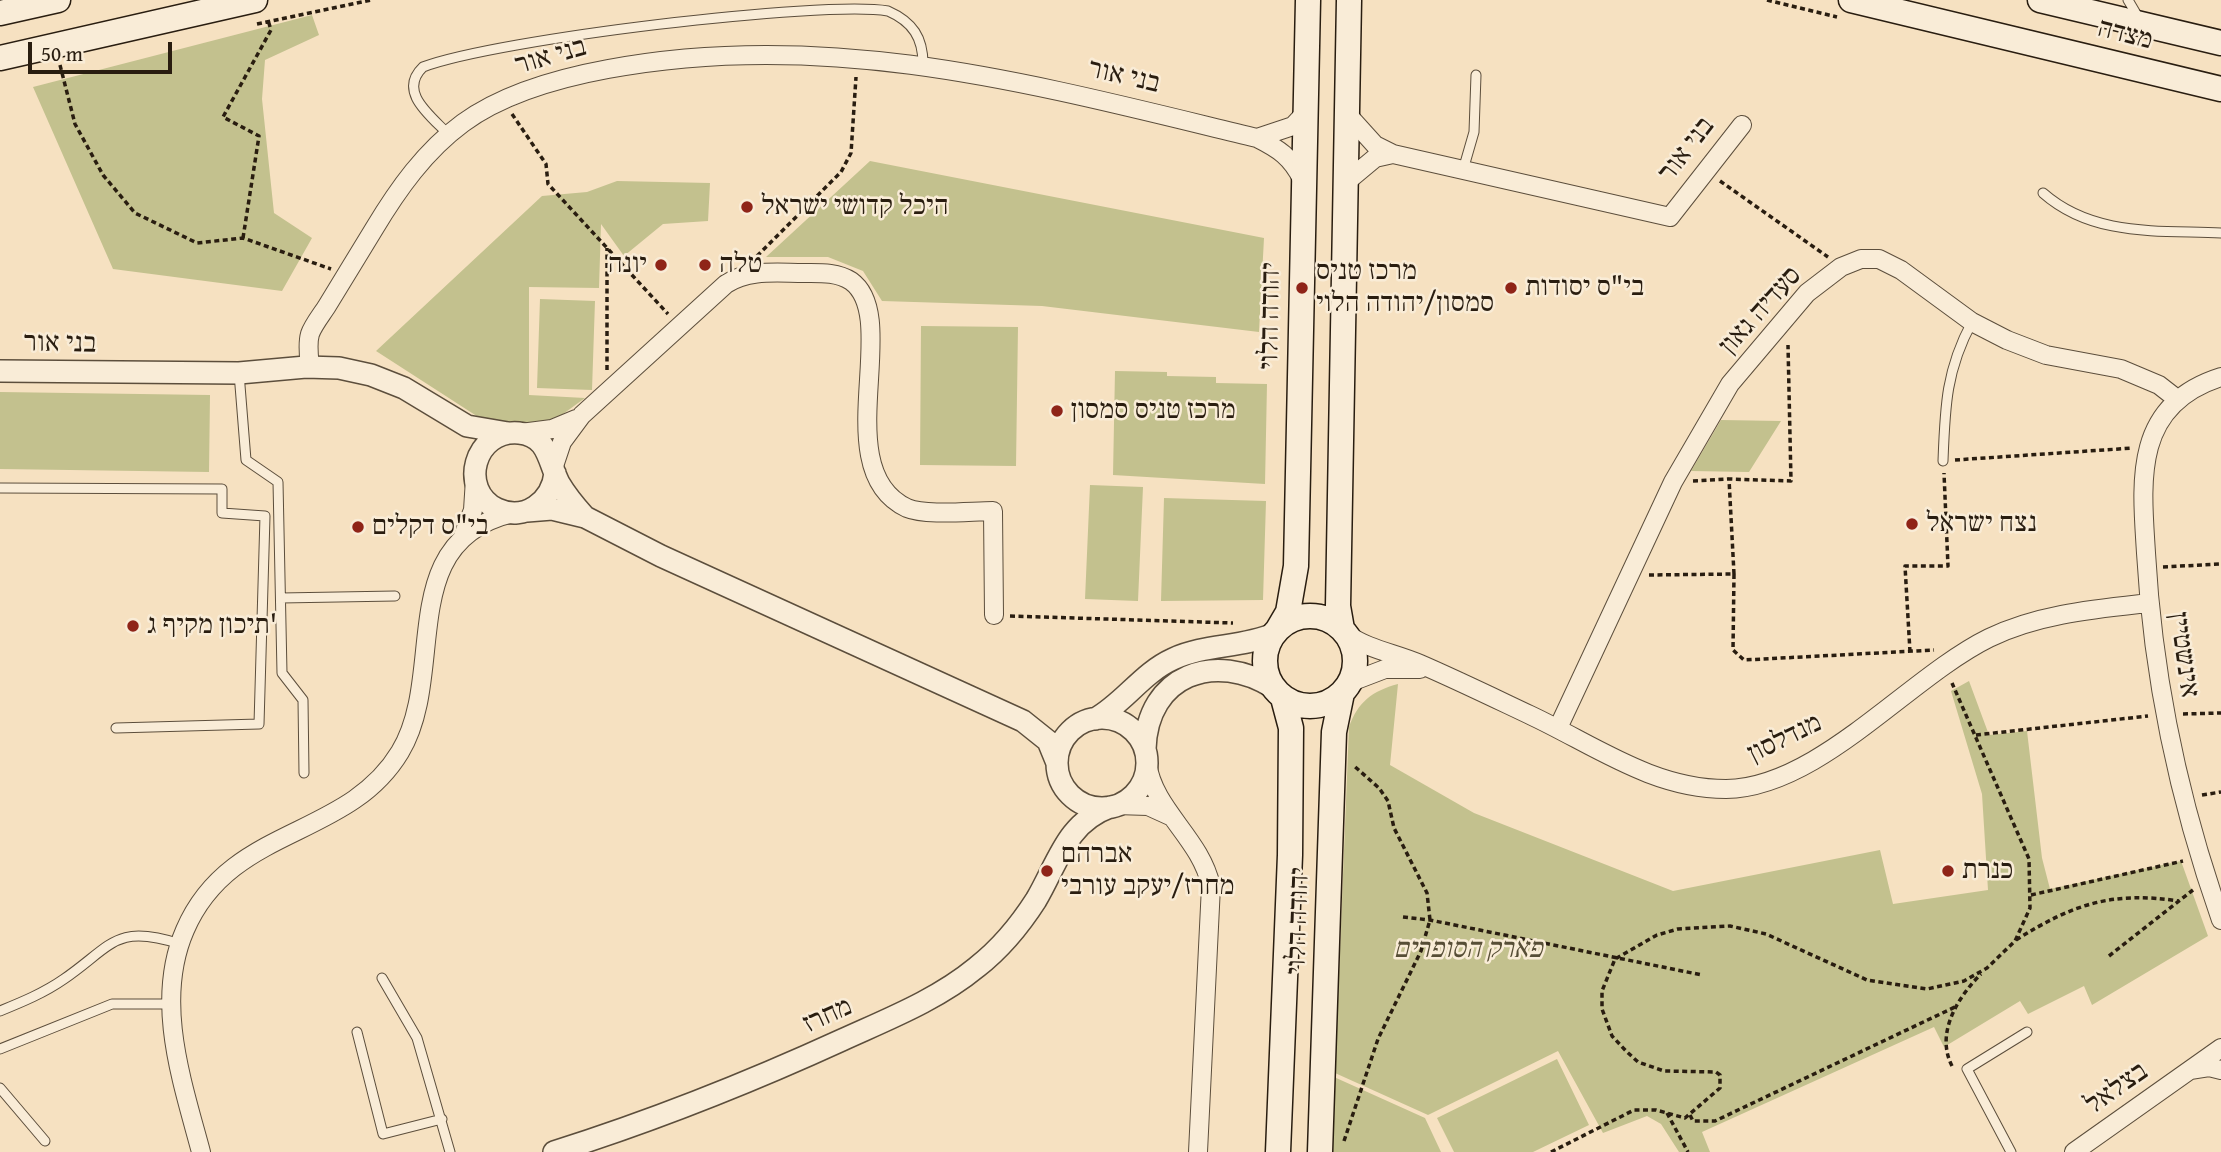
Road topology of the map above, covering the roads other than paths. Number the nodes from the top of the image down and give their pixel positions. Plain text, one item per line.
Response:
1 (58, 0) edge
2 (255, 0) edge
3 (1308, 0) edge
4 (1851, 0) edge
5 (2040, 0) edge
6 (2128, 0) edge
7 (1349, 1) edge
8 (0, 13) edge
9 (2143, 25) junction
10 (2221, 44) edge
11 (0, 58) edge
12 (923, 64) junction
13 (1476, 75) dead end
14 (2221, 89) edge
15 (1305, 113) junction
16 (1347, 114) junction
17 (1742, 125) dead end
18 (449, 135) junction
19 (1257, 138) junction
20 (1393, 154) junction
21 (1463, 170) junction
22 (1304, 182) junction
23 (1345, 183) junction
24 (2043, 193) dead end
25 (2221, 233) edge
26 (1972, 322) junction
27 (310, 368) junction
28 (0, 371) edge
29 (239, 373) junction
30 (2221, 377) edge
31 (2177, 398) junction
32 (582, 415) junction
33 (452, 419) junction
34 (514, 433) junction
35 (1943, 461) road end
36 (554, 470) junction
37 (475, 473) junction
38 (0, 488) edge
39 (521, 512) junction
40 (585, 516) junction
41 (462, 539) junction
42 (395, 596) dead end
43 (281, 598) junction
44 (2149, 603) junction
45 (994, 615) road end
46 (1276, 632) junction
47 (1345, 632) junction
48 (1433, 670) junction
49 (1346, 688) junction
50 (1278, 693) junction
51 (1023, 721) junction
52 (1088, 721) junction
53 (116, 728) dead end
54 (1558, 729) junction
55 (1146, 756) junction
56 (304, 773) dead end
57 (1060, 773) junction
58 (1113, 806) junction
59 (1176, 820) junction
60 (1062, 847) junction
61 (2221, 920) edge
62 (180, 944) junction
63 (382, 978) dead end
64 (172, 1004) junction
65 (0, 1011) edge
66 (357, 1032) dead end
67 (2027, 1032) dead end
68 (2221, 1048) edge
69 (0, 1049) edge
70 (2190, 1070) junction
71 (2221, 1070) edge
72 (0, 1088) edge
73 (442, 1119) junction
74 (45, 1141) dead end
75 (201, 1152) edge
76 (450, 1152) edge
77 (554, 1152) edge
78 (1198, 1152) edge
79 (1278, 1152) edge
80 (1320, 1152) edge
81 (2011, 1152) edge
82 (2074, 1152) edge

1 - 8 main road
2 - 11 main road
3 - 15 main road, יהודה הלוי
4 - 14 main road, מצדה
5 - 9 main road, מצדה
6 - 9 lane
7 - 16 main road
9 - 10 main road, מצדה
12 - 18 street, בני אור
12 - 18 lane
12 - 19 street, בני אור
13 - 21 lane
15 - 19 street
15 - 22 main road, יהודה הלוי
16 - 20 street, בני אור
16 - 23 main road
17 - 21 street, בני אור
18 - 27 street, בני אור
19 - 22 street, בני אור
20 - 21 street, בני אור
20 - 23 street
22 - 46 main road, יהודה הלוי
23 - 47 main road
24 - 25 lane
26 - 31 street, סעדיה גאון
26 - 35 lane
26 - 54 street, סעדיה גאון
27 - 29 street, בני אור
27 - 33 street
28 - 29 street, בני אור
29 - 43 lane
30 - 31 street
31 - 44 street, אינשטיין
32 - 34 street
32 - 36 street
32 - 45 street
33 - 34 street
33 - 37 street
34 - 36 street
34 - 37 street
36 - 39 street
36 - 40 street
37 - 39 street
37 - 41 street
38 - 53 lane
39 - 40 street
39 - 41 street
40 - 51 street
41 - 62 street
42 - 43 lane
43 - 56 lane
44 - 54 street, מנדלסון
44 - 61 street, אינשטיין
46 - 47 main road
46 - 50 main road
46 - 52 street
47 - 48 street, מנדלסון
47 - 49 main road
48 - 49 street, מנדלסון
48 - 54 street, מנדלסון
49 - 50 main road
49 - 80 main road, יהודה הלוי
50 - 55 street
50 - 79 main road, יהודה הלוי
51 - 52 street
51 - 57 street
52 - 55 street
52 - 57 street
55 - 58 street
55 - 59 street
57 - 58 street
57 - 60 street, מחרז
58 - 59 street
58 - 60 street, מחרז
59 - 78 street
60 - 77 street, מחרז
62 - 64 street
62 - 65 lane
63 - 73 lane
64 - 69 lane
64 - 75 street
66 - 73 lane
67 - 81 lane
68 - 70 street, בצלאל
70 - 71 street, בצלאל
70 - 82 street, בצלאל
72 - 74 lane
73 - 76 lane

